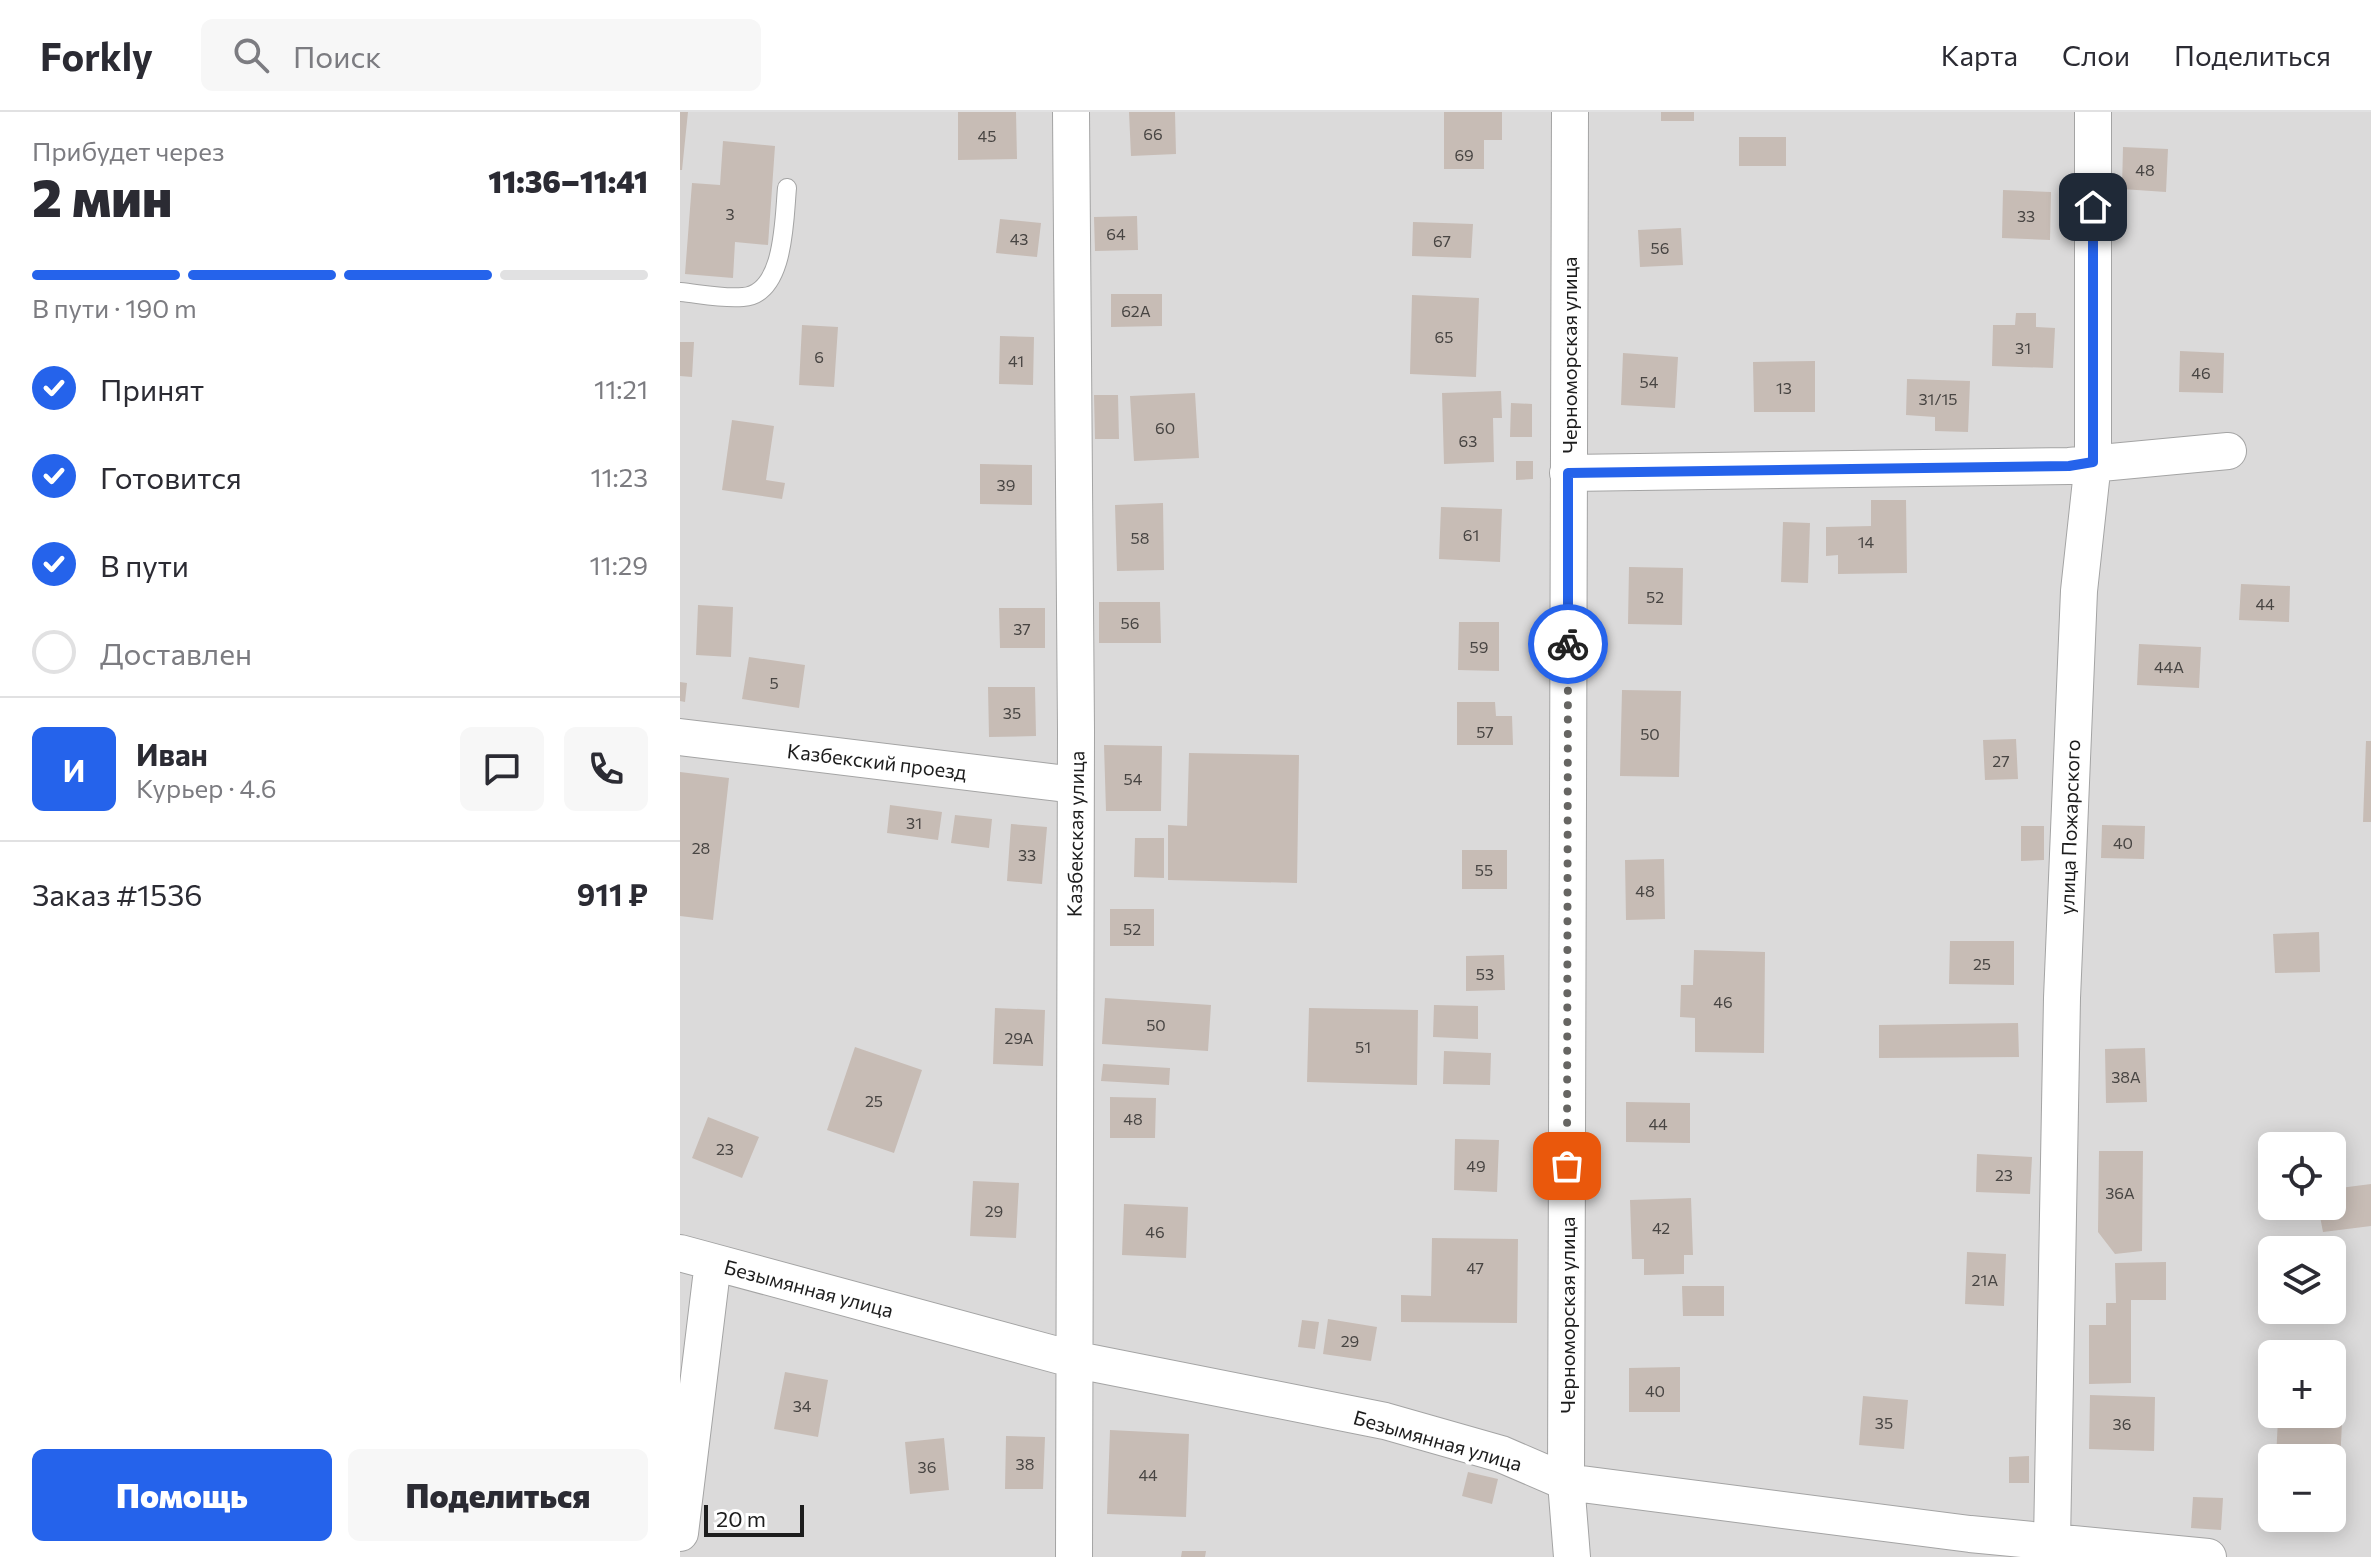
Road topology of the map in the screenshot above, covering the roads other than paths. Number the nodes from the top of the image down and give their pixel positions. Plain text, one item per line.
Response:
1 (1071, 112) edge
2 (1570, 112) edge
3 (2093, 112) edge
4 (787, 188) dead end
5 (680, 292) edge
6 (2228, 451) dead end
7 (2093, 462) junction
8 (1568, 473) junction
9 (680, 737) edge
10 (1075, 785) junction
11 (696, 1257) edge
12 (1072, 1359) junction
13 (1566, 1482) junction
14 (680, 1533) edge
15 (2052, 1542) junction
16 (1970, 1546) edge
17 (1074, 1557) edge
18 (1572, 1557) edge
19 (2208, 1557) edge

1 - 10 street, Казбекская улица
2 - 8 street, Черноморская улица
3 - 7 street, улица Пожарского
4 - 5 lane
6 - 7 street
7 - 8 street
7 - 15 street, улица Пожарского
8 - 13 street, Черноморская улица
9 - 10 street, Казбекский проезд
10 - 12 street, Казбекская улица
11 - 12 street, Безымянная улица
11 - 14 street
12 - 13 street, Безымянная улица
12 - 17 street, Казбекская улица
13 - 16 street, Безымянная улица
13 - 18 street, Черноморская улица
15 - 16 street, Безымянная улица
15 - 19 street, Безымянная улица

